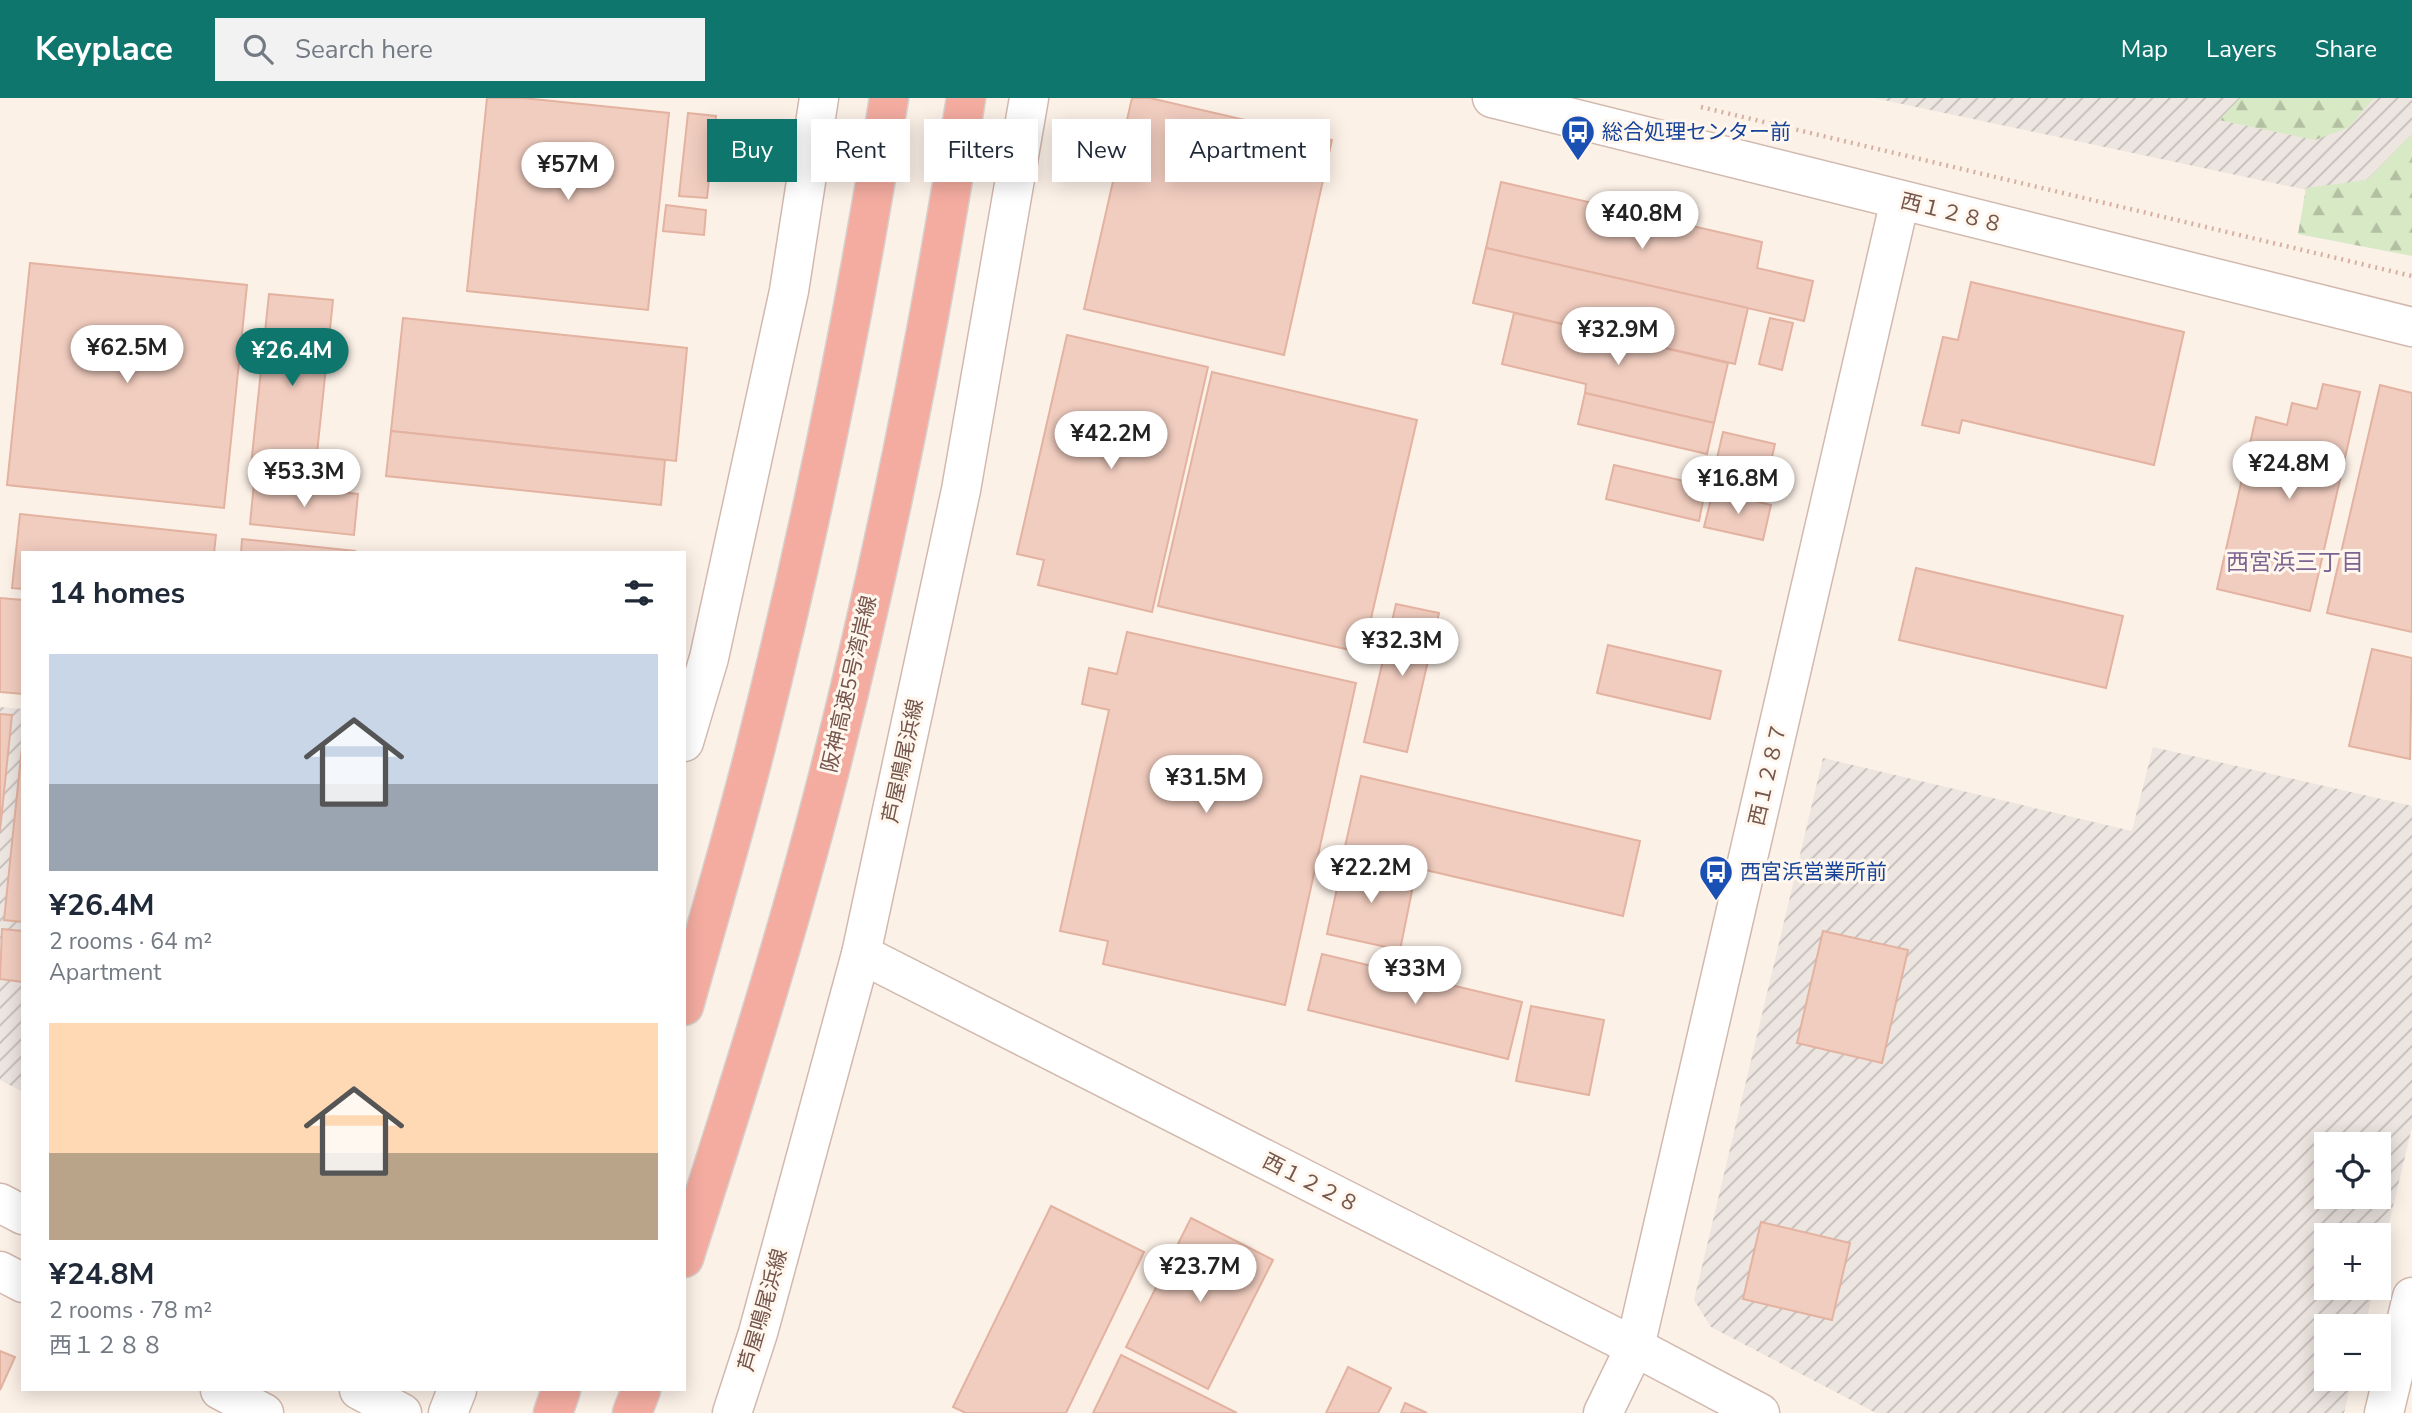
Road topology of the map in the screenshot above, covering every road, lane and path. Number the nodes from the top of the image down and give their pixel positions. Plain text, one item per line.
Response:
1 (820, 98) edge
2 (889, 98) edge
3 (966, 98) edge
4 (1029, 98) edge
5 (1492, 98) edge
6 (1691, 104) dead end
7 (1900, 200) junction
8 (2412, 276) edge
9 (2412, 327) edge
10 (686, 735) edge
11 (861, 954) junction
12 (686, 999) edge
13 (0, 1203) edge
14 (21, 1214) edge
15 (686, 1252) edge
16 (0, 1271) edge
17 (21, 1282) edge
18 (2412, 1297) edge
19 (1635, 1347) junction
20 (222, 1391) edge
21 (361, 1391) edge
22 (457, 1391) edge
23 (561, 1391) edge
24 (641, 1391) edge
25 (264, 1413) edge
26 (402, 1413) edge
27 (448, 1413) edge
28 (553, 1413) edge
29 (632, 1413) edge
30 (732, 1413) edge
31 (1603, 1413) edge
32 (1760, 1413) edge
33 (2384, 1413) edge

1 - 10 street
2 - 12 highway
3 - 15 highway, 阪神高速5号湾岸線
4 - 11 street, 芦屋鳴尾浜線
5 - 7 street, 西１２８８
6 - 8 path
7 - 9 street, 西１２８８
7 - 19 street, 西１２８７
11 - 19 street, 西１２２８
11 - 30 street, 芦屋鳴尾浜線
13 - 14 street
16 - 17 street
18 - 33 street
19 - 31 street, 西１２８７
19 - 32 street, 西１２２８
20 - 25 street
21 - 26 street
22 - 27 street
23 - 28 highway
24 - 29 highway

